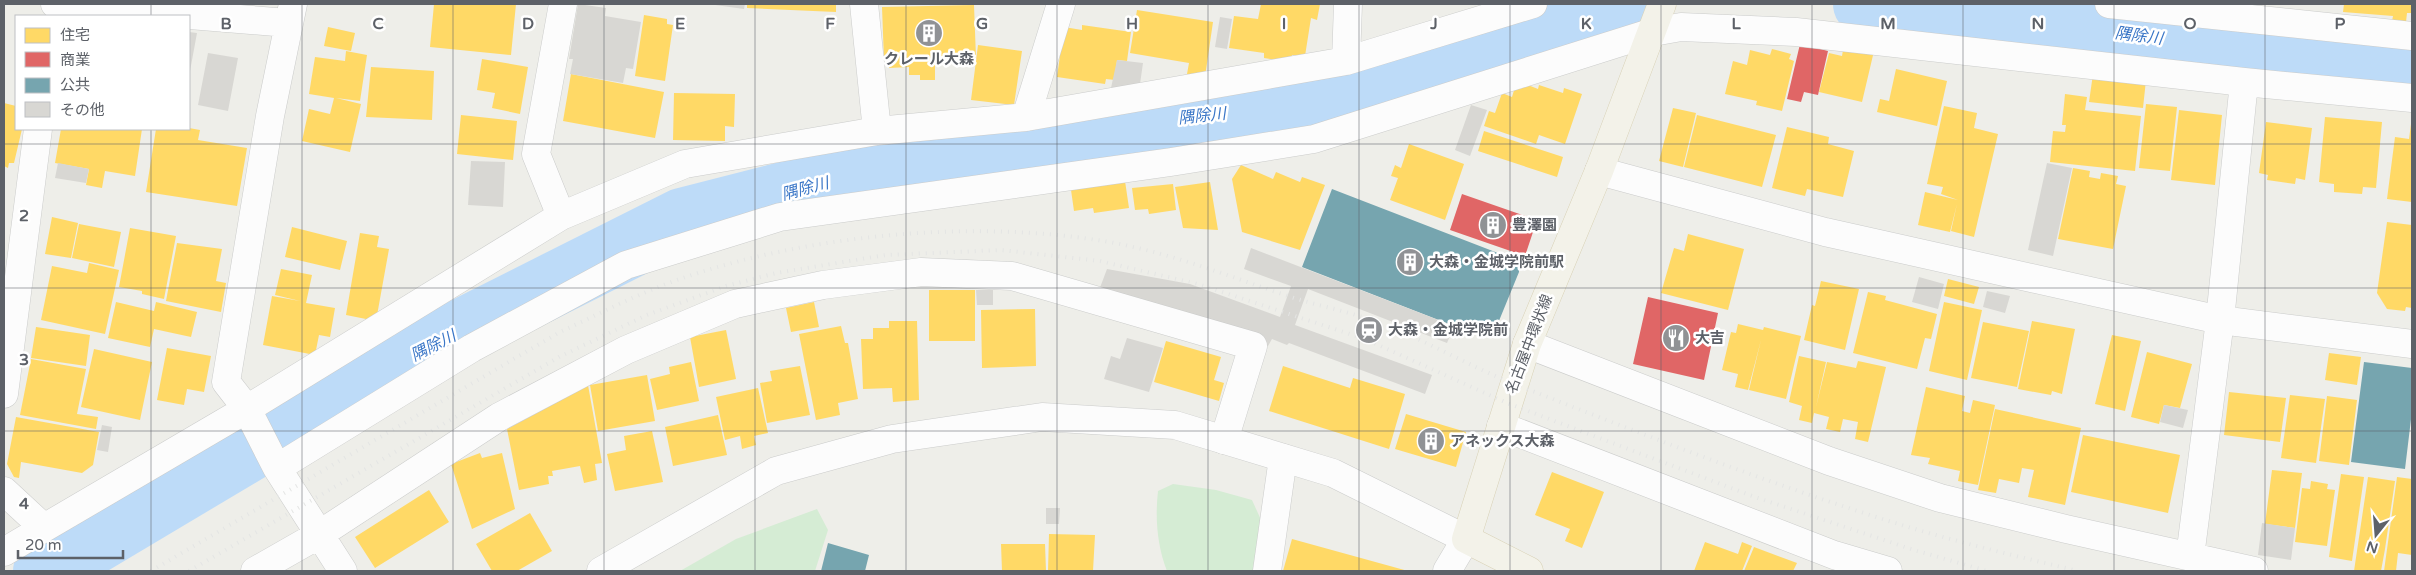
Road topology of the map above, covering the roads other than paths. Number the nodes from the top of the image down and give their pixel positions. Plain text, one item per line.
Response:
1 (55, 4) edge
2 (563, 4) edge
3 (864, 4) edge
4 (1061, 4) edge
5 (1348, 4) edge
6 (1533, 4) edge
7 (2109, 4) edge
8 (2255, 11) edge
9 (291, 13) edge
10 (1657, 18) edge
11 (2412, 36) edge
12 (1346, 62) junction
13 (2244, 82) junction
14 (2412, 98) edge
15 (1026, 117) junction
16 (38, 130) edge
17 (877, 131) junction
18 (1599, 171) junction
19 (561, 216) junction
20 (2220, 320) junction
21 (1526, 344) junction
22 (2412, 344) edge
23 (4, 394) edge
24 (252, 418) junction
25 (1501, 426) junction
26 (1224, 440) junction
27 (1283, 458) junction
28 (275, 464) junction
29 (4, 491) edge
30 (44, 528) junction
31 (320, 534) junction
32 (1466, 539) junction
33 (4, 552) edge
34 (2190, 556) junction
35 (255, 571) edge
36 (343, 571) edge
37 (602, 571) edge
38 (1267, 571) edge
39 (1447, 571) edge
40 (1529, 571) edge
41 (1888, 571) edge
42 (2254, 571) edge

1 - 9 street
2 - 19 street
3 - 17 street
4 - 15 street
5 - 12 street
6 - 12 street
7 - 8 street
8 - 11 street
9 - 24 street
10 - 13 street
10 - 18 main road, 名古屋中環状線
10 - 28 street
12 - 15 street
13 - 14 street
13 - 20 street
15 - 17 street
16 - 23 street
17 - 19 street
18 - 20 street
18 - 21 main road, 名古屋中環状線
19 - 24 street
20 - 22 street
20 - 34 street
21 - 25 main road, 名古屋中環状線
21 - 34 street
24 - 28 street
24 - 30 street
25 - 32 main road, 名古屋中環状線
25 - 41 street
26 - 27 street
26 - 31 street
26 - 37 street
27 - 32 street
27 - 38 street
28 - 31 street
29 - 30 street
30 - 33 street
31 - 35 street
31 - 36 street
32 - 39 street
32 - 40 main road
34 - 42 street

